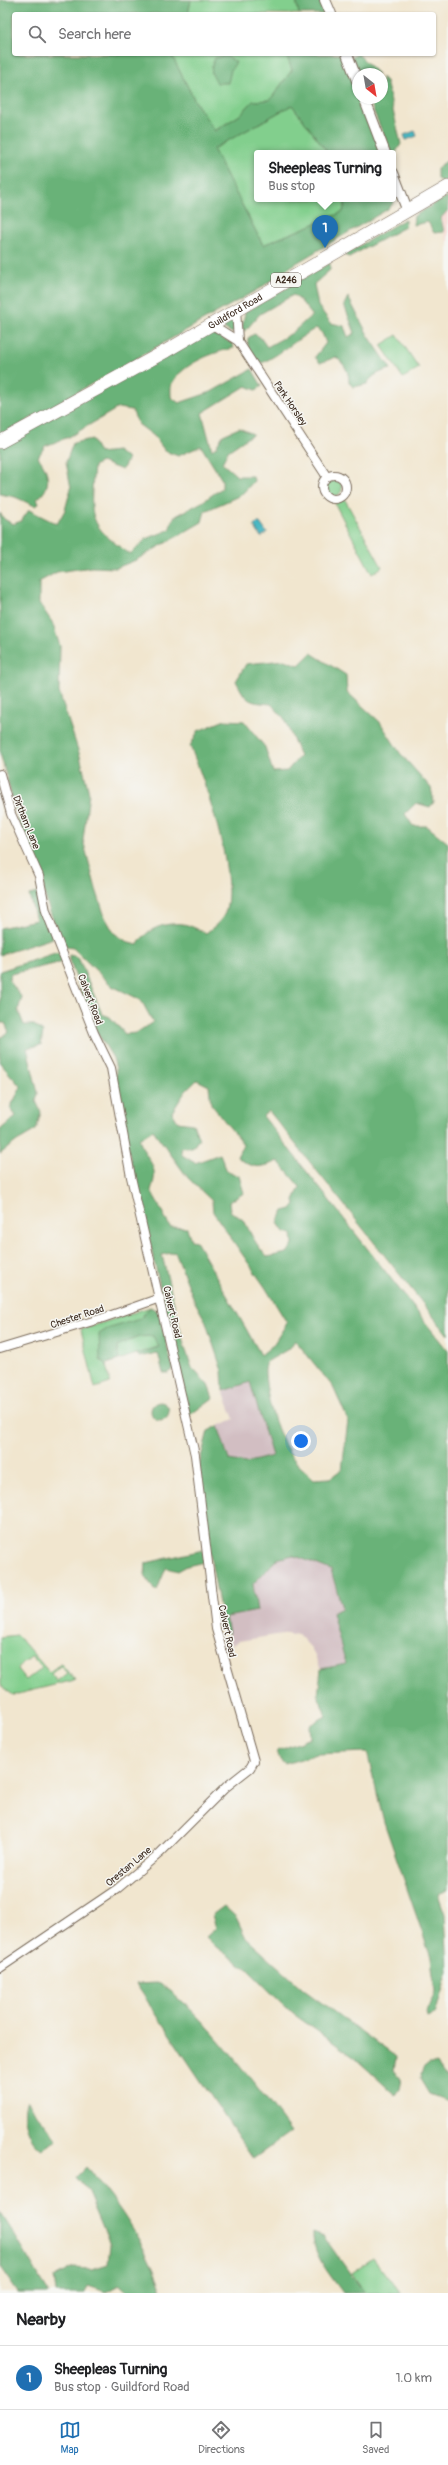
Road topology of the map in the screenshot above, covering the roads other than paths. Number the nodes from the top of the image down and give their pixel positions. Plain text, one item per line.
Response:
1 (325, 0) edge
2 (330, 12) edge
3 (348, 56) edge
4 (352, 68) edge
5 (366, 104) edge
6 (384, 150) edge
7 (396, 181) edge
8 (448, 187) edge
9 (407, 209) junction
10 (236, 309) junction
11 (211, 324) junction
12 (238, 341) junction
13 (0, 442) edge
14 (327, 477) dead end
15 (0, 774) edge
16 (39, 876) joint
17 (160, 1298) junction
18 (0, 1349) edge
19 (254, 1762) joint
20 (0, 1968) edge

1 - 2 street
3 - 4 street
5 - 6 street
7 - 9 street
8 - 9 main road, A246
9 - 10 main road, Guildford Road / A246
10 - 11 main road, Guildford Road / A246
10 - 12 street, Park Horsley
11 - 12 street, Park Horsley
11 - 13 main road, Guildford Road / A246
12 - 14 street, Park Horsley
15 - 16 street, Dirtham Lane
16 - 17 street, Calvert Road
17 - 18 street, Chester Road
17 - 19 street, Calvert Road
19 - 20 street, Orestan Lane

